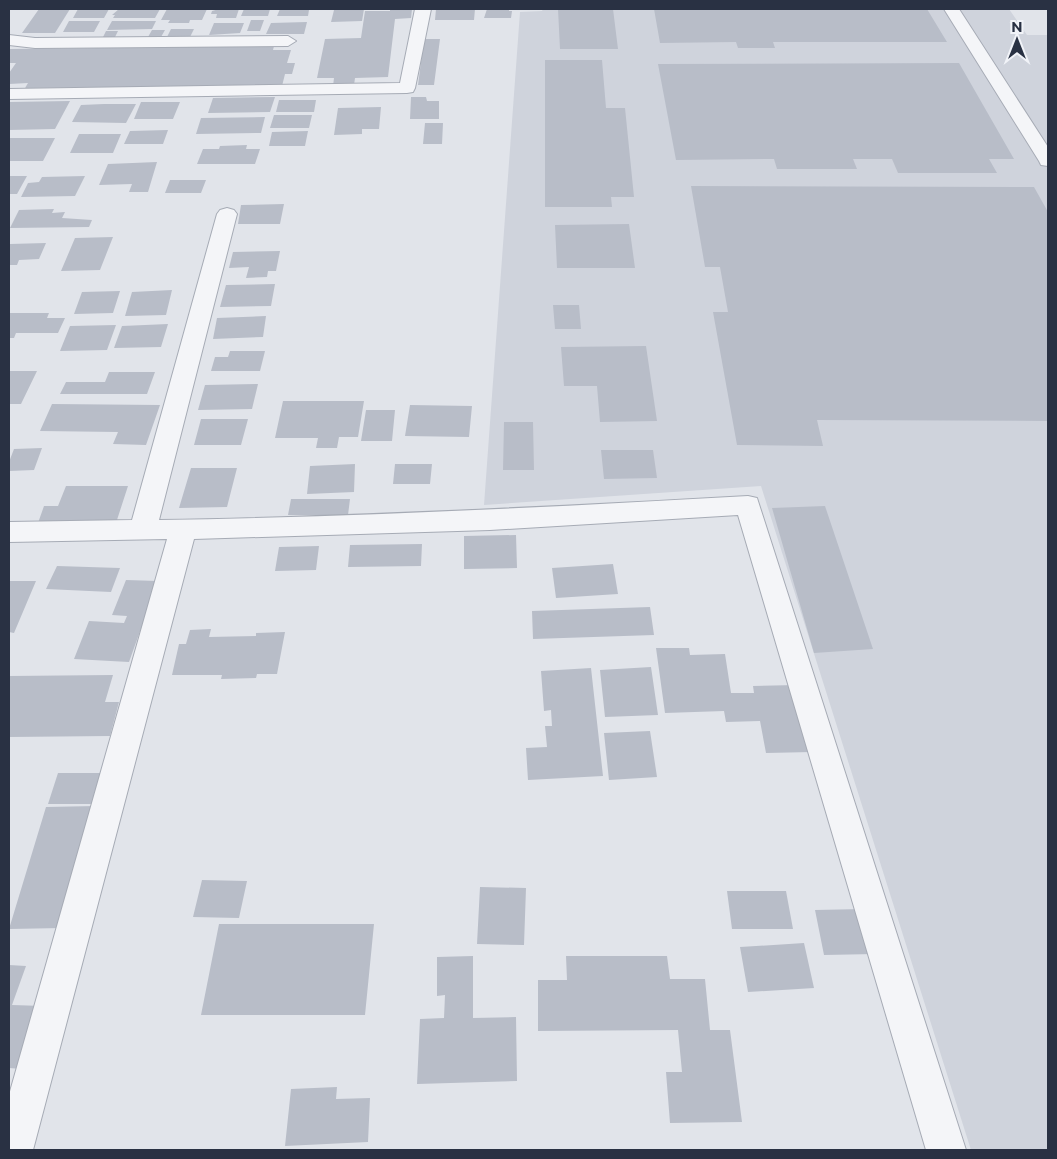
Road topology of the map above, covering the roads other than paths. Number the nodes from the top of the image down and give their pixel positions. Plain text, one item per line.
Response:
1 (423, 9) edge
2 (951, 9) edge
3 (9, 40) edge
4 (288, 41) dead end
5 (9, 94) edge
6 (1048, 160) edge
7 (227, 214) dead end
8 (183, 529) junction
9 (143, 530) junction
10 (9, 532) edge
11 (13, 1150) edge
12 (946, 1150) edge

1 - 5 street
2 - 6 street
3 - 4 street
7 - 9 street
8 - 9 street
8 - 11 street
8 - 12 street
9 - 10 street

